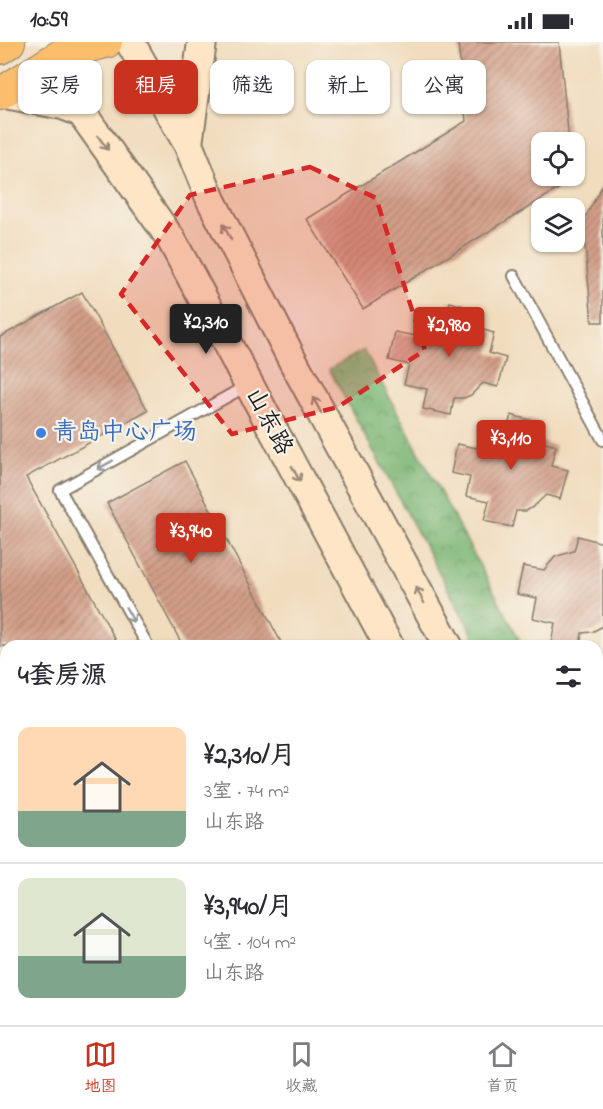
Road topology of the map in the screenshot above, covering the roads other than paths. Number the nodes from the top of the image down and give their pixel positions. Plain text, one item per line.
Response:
1 (9, 42) edge
2 (106, 42) edge
3 (130, 42) edge
4 (202, 42) edge
5 (66, 47) edge
6 (0, 48) edge
7 (0, 94) edge
8 (18, 97) edge
9 (82, 114) edge
10 (188, 144) junction
11 (514, 276) dead end
12 (248, 385) junction
13 (603, 440) edge
14 (145, 640) edge
15 (386, 640) edge
16 (445, 640) edge

1 - 6 main road
2 - 5 main road
3 - 10 main road
4 - 10 main road
5 - 7 main road
7 - 8 main road
9 -> 12 main road, 山东路
16 -> 10 main road
11 - 13 lane
12 -> 14 lane
12 -> 15 main road, 山东路

